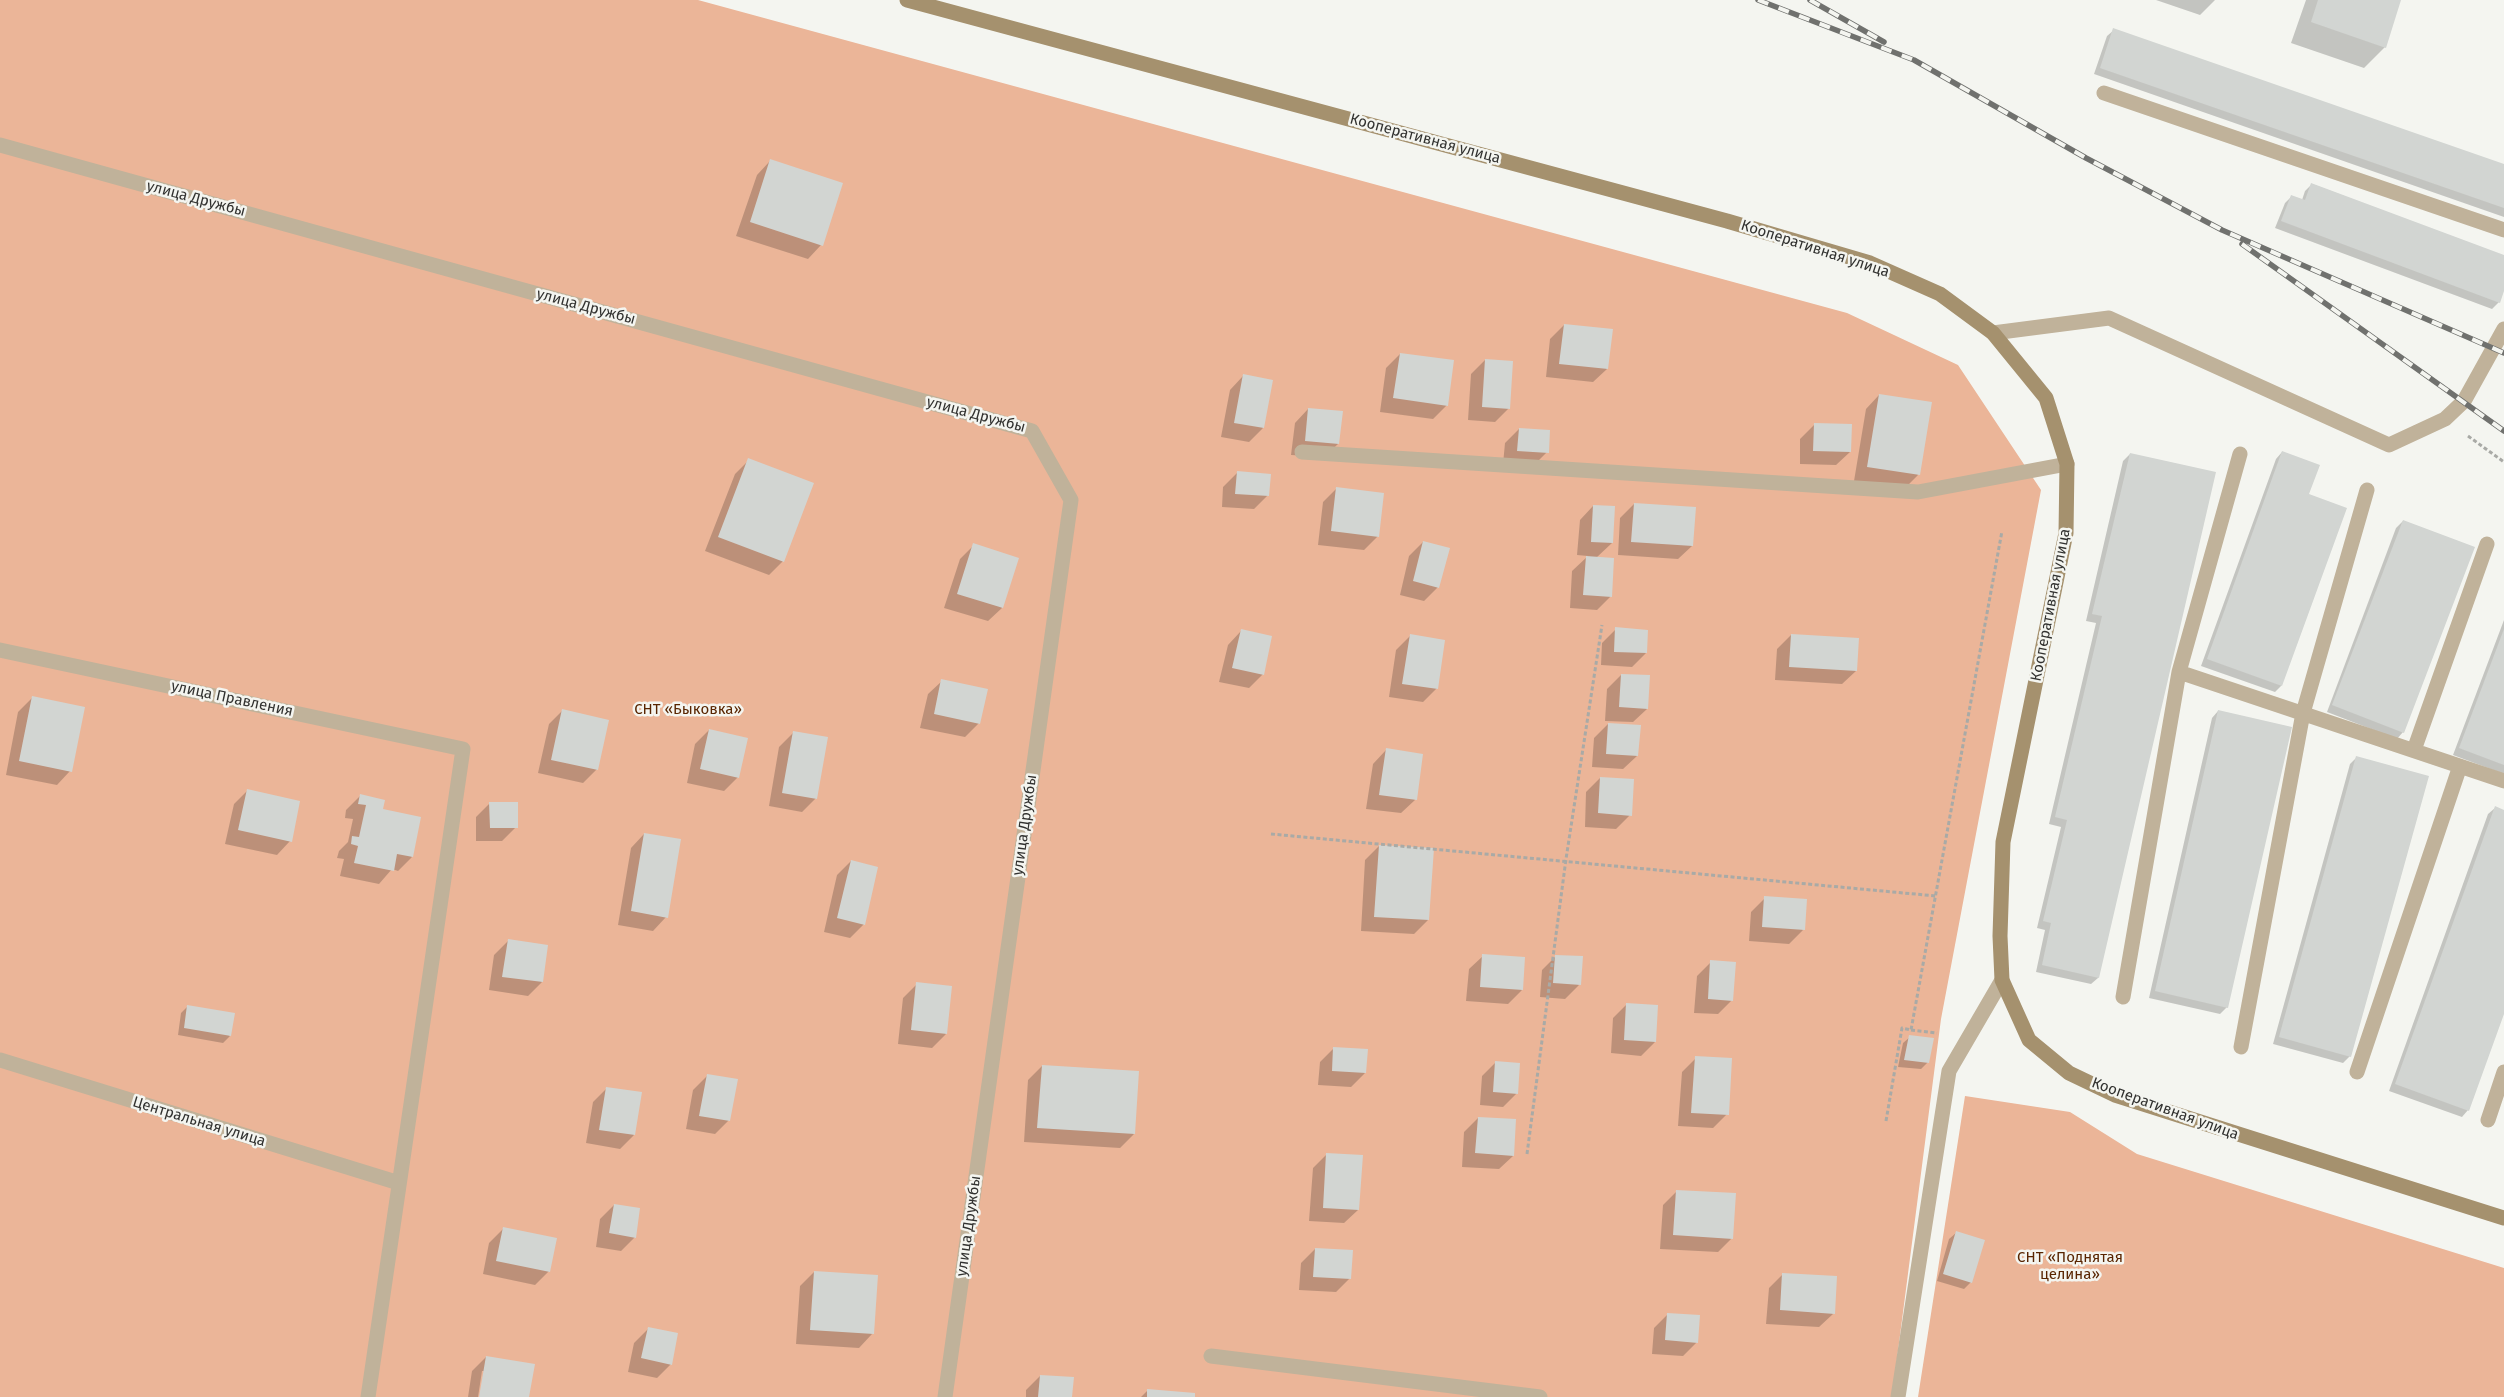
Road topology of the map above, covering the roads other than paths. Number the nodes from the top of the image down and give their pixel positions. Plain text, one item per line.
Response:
1 (907, 0) edge
2 (2104, 93) dead end
3 (0, 145) edge
4 (2504, 230) edge
5 (2504, 329) edge
6 (1993, 333) junction
7 (1302, 452) dead end
8 (2240, 454) dead end
9 (2067, 464) junction
10 (2367, 490) dead end
11 (2487, 544) dead end
12 (0, 650) edge
13 (2179, 672) junction
14 (2303, 713) junction
15 (2414, 750) junction
16 (2460, 766) junction
17 (2504, 781) edge
18 (2002, 980) junction
19 (2123, 997) dead end
20 (2241, 1047) dead end
21 (0, 1060) edge
22 (2357, 1072) dead end
23 (2504, 1072) edge
24 (2488, 1120) dead end
25 (399, 1183) junction
26 (2504, 1218) edge
27 (1211, 1356) dead end
28 (368, 1397) edge
29 (945, 1397) edge
30 (1540, 1397) edge
31 (1898, 1397) edge

1 - 6 main road, Кооперативная улица
2 - 4 street
3 - 29 street, улица Дружбы
5 - 6 street
6 - 9 main road, Кооперативная улица
7 - 9 street
8 - 13 street
9 - 18 main road, Кооперативная улица
10 - 14 street
11 - 15 street
12 - 25 street, улица Правления
13 - 14 street
13 - 19 street
14 - 15 street
14 - 20 street
15 - 16 street
16 - 17 street
16 - 22 street
18 - 26 main road, Кооперативная улица
18 - 31 street
21 - 25 street, Центральная улица
23 - 24 street
25 - 28 street
27 - 30 street

